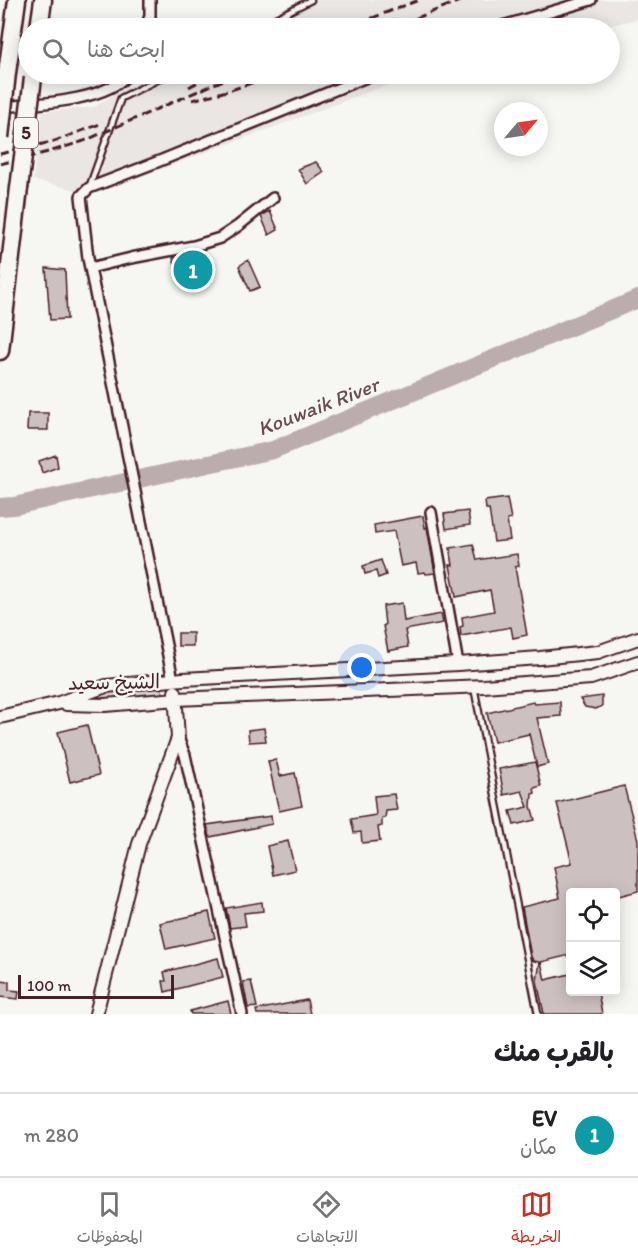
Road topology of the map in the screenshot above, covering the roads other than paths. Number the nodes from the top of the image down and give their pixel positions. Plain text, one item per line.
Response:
1 (16, 0) edge
2 (43, 0) edge
3 (150, 0) edge
4 (311, 0) edge
5 (591, 0) edge
6 (40, 18) edge
7 (149, 18) edge
8 (276, 18) edge
9 (530, 18) edge
10 (32, 84) edge
11 (113, 84) edge
12 (149, 84) edge
13 (349, 84) edge
14 (0, 107) edge
15 (0, 137) edge
16 (89, 188) junction
17 (273, 198) dead end
18 (90, 268) junction
19 (0, 351) edge
20 (430, 512) dead end
21 (638, 638) edge
22 (638, 662) edge
23 (458, 664) junction
24 (172, 680) junction
25 (474, 687) junction
26 (177, 699) junction
27 (59, 703) junction
28 (0, 717) edge
29 (178, 738) junction
30 (96, 1014) edge
31 (242, 1014) edge
32 (538, 1014) edge

1 - 15 highway, 5, bridge
2 - 6 highway
3 - 7 street
4 - 8 lane
5 - 9 street
10 - 19 highway, 5, bridge
11 - 14 street
12 - 16 lane
13 - 16 street
16 - 18 street
17 - 18 street
18 - 24 street
20 - 23 street
21 - 23 main road, الشيخ سعيد
22 - 25 main road, الشيخ سعيد
23 - 24 main road, الشيخ سعيد
24 - 26 main road
24 - 27 main road, الشيخ سعيد
25 - 26 main road, الشيخ سعيد
25 - 32 lane
26 - 27 main road, الشيخ سعيد
26 - 29 main road
27 - 28 main road
29 - 30 main road
29 - 31 street

